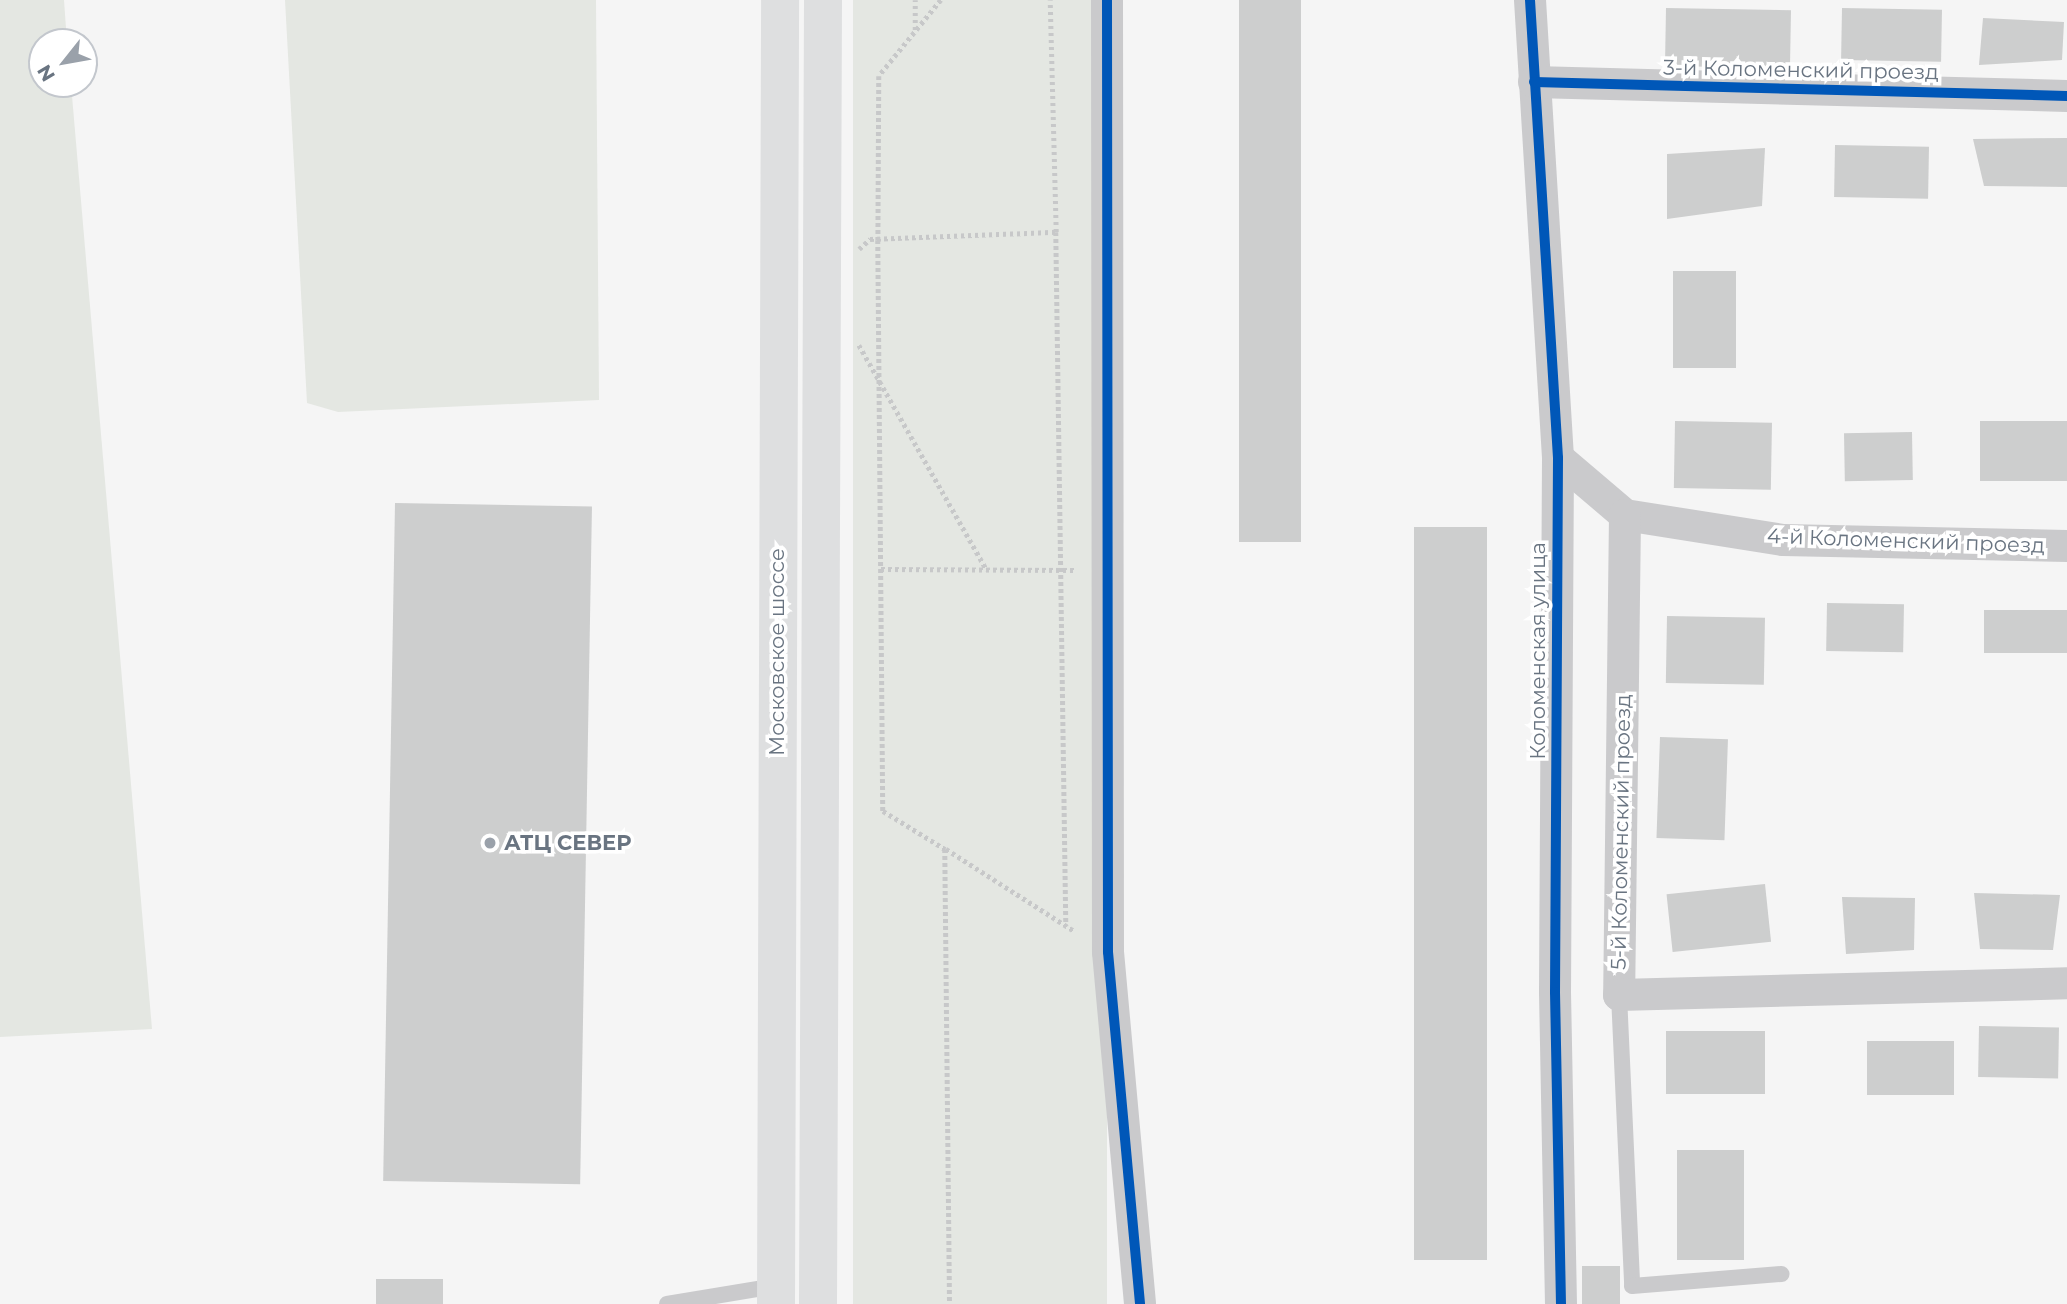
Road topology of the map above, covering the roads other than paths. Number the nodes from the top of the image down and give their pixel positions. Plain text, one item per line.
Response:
1 (780, 0) edge
2 (823, 0) edge
3 (1107, 0) edge
4 (1530, 0) edge
5 (1534, 82) junction
6 (2067, 96) edge
7 (1559, 458) junction
8 (1625, 515) junction
9 (2067, 546) edge
10 (2067, 983) edge
11 (1619, 995) junction
12 (1782, 1274) dead end
13 (776, 1295) edge
14 (667, 1304) edge
15 (818, 1304) edge
16 (1140, 1304) edge
17 (1561, 1304) edge

1 - 13 main road, Московское шоссе
2 - 15 main road, Московское шоссе
3 - 16 street
4 - 5 street, Коломенская улица
5 - 6 street, 3-й Коломенский проезд
5 - 7 street, Коломенская улица
7 - 8 street
7 - 17 street, Коломенская улица
8 - 9 street, 4-й Коломенский проезд
8 - 11 street, 5-й Коломенский проезд
10 - 11 street, 5-й Коломенский проезд
11 - 12 lane
13 - 14 lane

